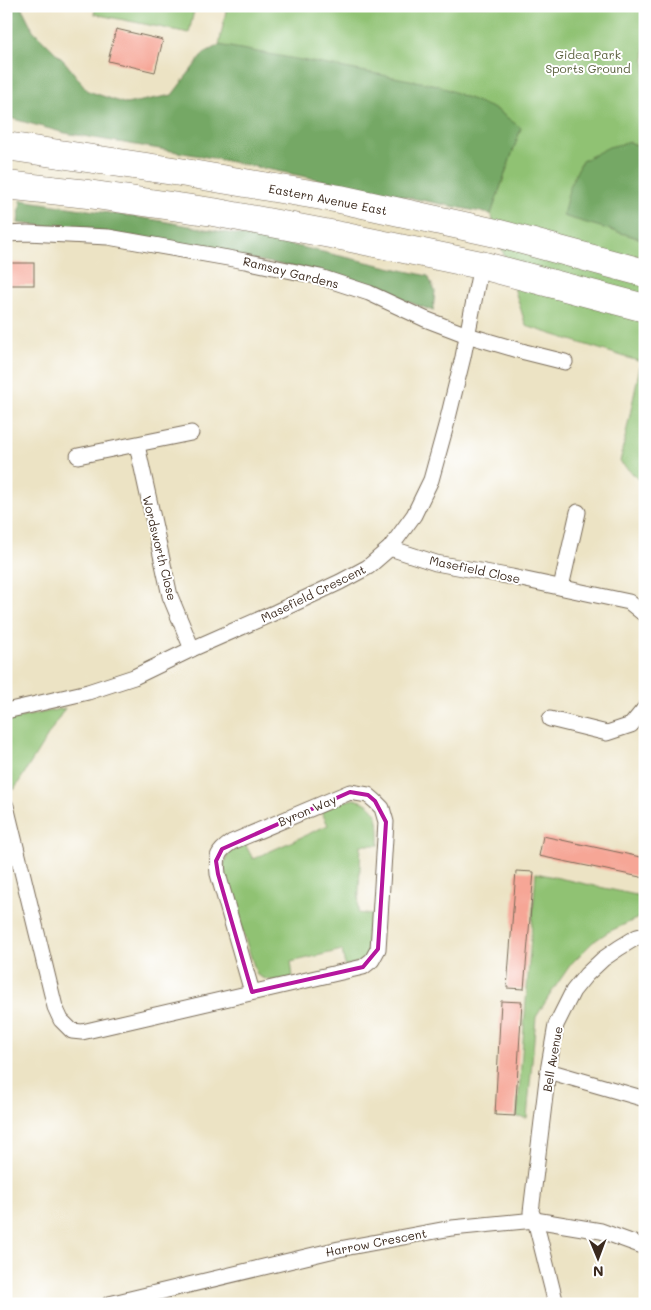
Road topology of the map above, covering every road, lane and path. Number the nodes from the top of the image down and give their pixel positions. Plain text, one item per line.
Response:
1 (6, 146) edge
2 (12, 172) edge
3 (180, 172) junction
4 (6, 234) edge
5 (481, 265) junction
6 (645, 273) edge
7 (645, 308) edge
8 (466, 334) junction
9 (565, 362) dead end
10 (190, 433) dead end
11 (137, 445) junction
12 (78, 456) dead end
13 (578, 512) dead end
14 (390, 548) junction
15 (561, 587) junction
16 (645, 615) edge
17 (192, 649) junction
18 (645, 708) edge
19 (6, 711) edge
20 (550, 720) dead end
21 (6, 806) edge
22 (645, 935) edge
23 (252, 992) junction
24 (548, 1071) junction
25 (645, 1099) edge
26 (535, 1220) junction
27 (645, 1247) edge
28 (109, 1304) edge
29 (556, 1304) edge

1 - 3 highway, Eastern Avenue East
2 - 3 highway
2 - 5 highway
3 - 6 highway, Eastern Avenue East
4 - 8 street, Ramsay Gardens
5 - 7 highway
5 - 8 street, Masefield Crescent
8 - 9 street, Ramsay Gardens
8 - 14 street, Masefield Crescent
10 - 11 street
11 - 12 street
11 - 17 street, Wordsworth Close
13 - 15 street
14 - 15 street, Masefield Close
14 - 17 street, Masefield Crescent
15 - 16 street, Masefield Close
17 - 19 street, Masefield Crescent
18 - 20 street
21 - 23 street, Byron Way
22 - 24 street, Bell Avenue
23 - 23 street, Byron Way
24 - 25 street
24 - 26 street, Bell Avenue
26 - 27 street, Harrow Crescent
26 - 28 street, Harrow Crescent
26 - 29 street, Bell Avenue

